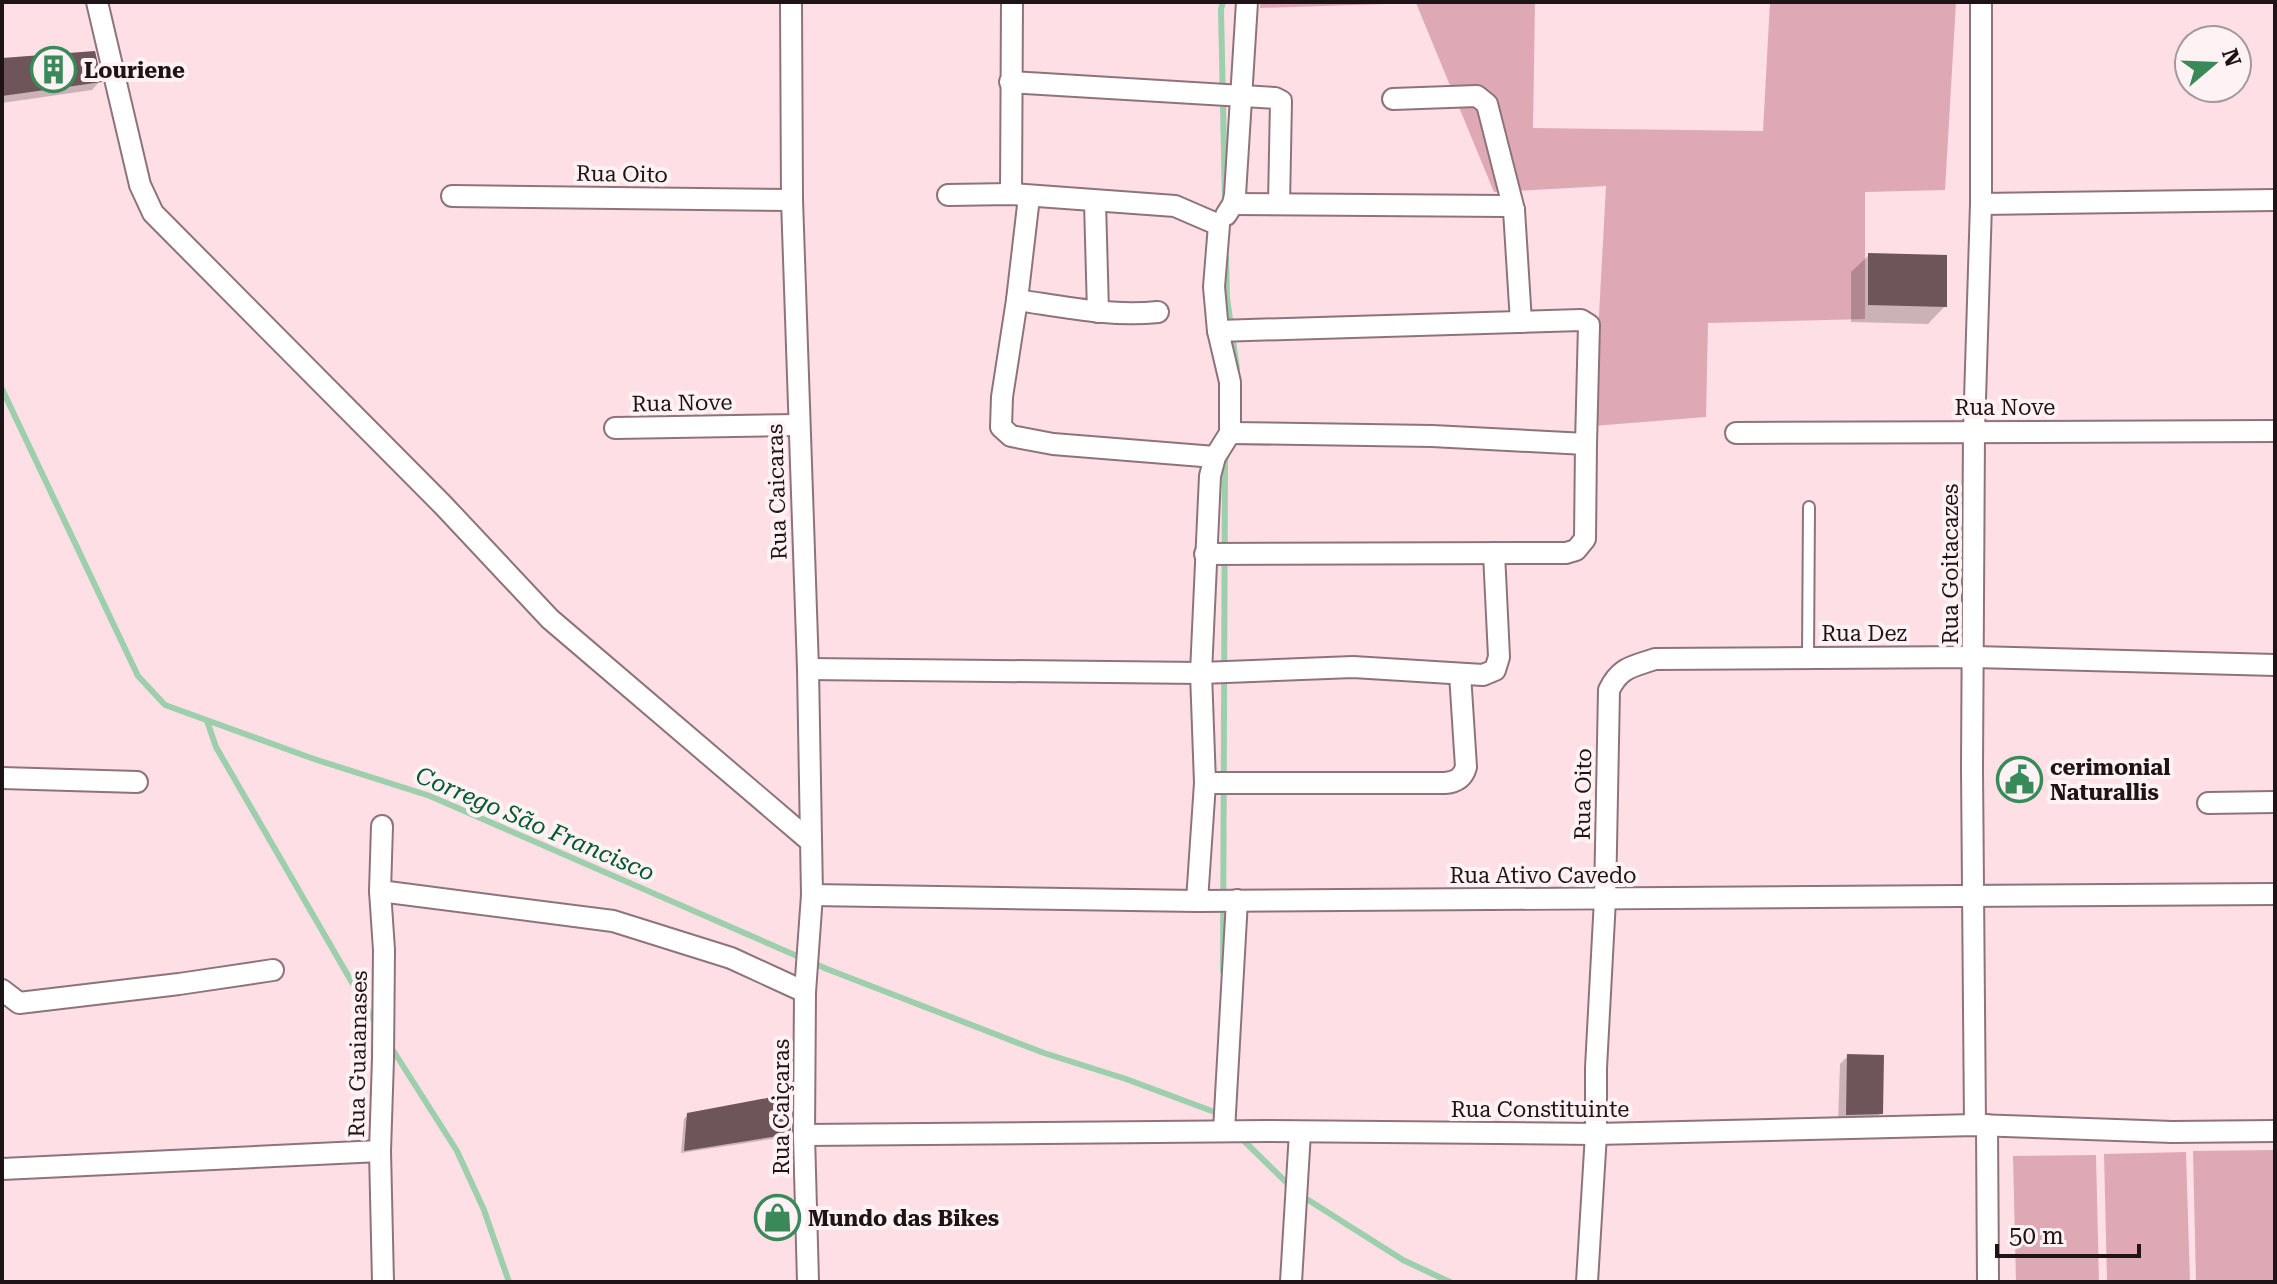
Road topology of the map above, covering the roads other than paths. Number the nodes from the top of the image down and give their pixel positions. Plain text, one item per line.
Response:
1 (97, 2) edge
2 (791, 2) edge
3 (1012, 2) edge
4 (1247, 2) edge
5 (1981, 2) edge
6 (1010, 82) junction
7 (1242, 96) junction
8 (1393, 99) dead end
9 (948, 195) dead end
10 (452, 196) dead end
11 (1020, 196) junction
12 (792, 200) junction
13 (2275, 200) edge
14 (1095, 202) junction
15 (1233, 204) junction
16 (1279, 204) junction
17 (1981, 204) junction
18 (1514, 210) junction
19 (1219, 225) junction
20 (1017, 300) junction
21 (1098, 312) junction
22 (1158, 312) dead end
23 (1521, 322) junction
24 (1218, 331) junction
25 (798, 425) junction
26 (615, 428) dead end
27 (2275, 431) edge
28 (1974, 432) junction
29 (1230, 433) junction
30 (1736, 433) dead end
31 (1586, 444) junction
32 (1215, 457) junction
33 (1809, 507) dead end
34 (1494, 553) junction
35 (1205, 554) junction
36 (1808, 657) junction
37 (1974, 657) junction
38 (2275, 665) edge
39 (808, 669) junction
40 (1201, 673) junction
41 (1460, 674) junction
42 (1609, 690) joint
43 (2, 778) edge
44 (137, 782) dead end
45 (1205, 783) junction
46 (2275, 802) edge
47 (2208, 803) dead end
48 (382, 826) dead end
49 (810, 841) junction
50 (380, 891) junction
51 (2275, 894) edge
52 (812, 895) junction
53 (1975, 895) junction
54 (1605, 899) junction
55 (1237, 900) junction
56 (1197, 901) junction
57 (273, 970) dead end
58 (805, 986) junction
59 (2, 990) edge
60 (1225, 1123) junction
61 (1981, 1125) junction
62 (2275, 1131) edge
63 (1300, 1132) junction
64 (1596, 1134) junction
65 (804, 1135) junction
66 (380, 1151) junction
67 (2, 1169) edge
68 (383, 1282) edge
69 (808, 1282) edge
70 (1291, 1282) edge
71 (1587, 1282) edge
72 (1988, 1282) edge

1 - 49 street
2 - 12 street, Rua Caicaras
3 - 6 street
4 - 7 street
5 - 17 street, Rua Goitacazes
6 - 7 street
6 - 11 street
7 - 15 street
7 - 16 street
8 - 18 street
9 - 11 street
10 - 12 street, Rua Oito
11 - 14 street
11 - 20 street
12 - 25 street, Rua Caicaras
13 - 17 street
14 - 19 street
14 - 21 street
15 - 16 street
15 - 19 street
16 - 18 street
17 - 28 street, Rua Goitacazes
18 - 23 street
19 - 24 street
20 - 21 street
20 - 32 street
21 - 22 street
23 - 24 street
23 - 31 street
24 - 29 street
25 - 26 street, Rua Nove
25 - 39 street, Rua Caicaras
27 - 28 street, Rua Nove
28 - 30 street, Rua Nove
28 - 37 street, Rua Goitacazes
29 - 31 street
29 - 32 street
31 - 34 street
32 - 35 street
33 - 36 lane
34 - 35 street
34 - 41 street
35 - 40 street
36 - 37 street, Rua Dez
36 - 42 street, Rua Dez
37 - 38 street, Rua Dez
37 - 53 street, Rua Goitacazes
39 - 40 street
39 - 49 street, Rua Caicaras
40 - 41 street
40 - 45 street
41 - 45 street
42 - 54 street, Rua Oito
43 - 44 street
45 - 56 street
46 - 47 street
48 - 50 street, Rua Guaianases
49 - 52 street, Rua Caicaras
50 - 58 street
50 - 66 street, Rua Guaianases
51 - 53 street, Rua Ativo Cavedo
52 - 56 street, Rua Ativo Cavedo
52 - 58 street, Rua Caicaras
53 - 54 street, Rua Ativo Cavedo
53 - 61 street, Rua Goitacazes
54 - 55 street, Rua Ativo Cavedo
54 - 64 street, Rua Oito
55 - 56 street, Rua Ativo Cavedo
55 - 60 street
57 - 59 street
58 - 65 street, Rua Caiçaras
60 - 63 street, Rua Constituinte
60 - 65 street, Rua Constituinte
61 - 62 street, Rua Constituinte
61 - 64 street, Rua Constituinte
61 - 72 street, Rua Goitacazes
63 - 64 street, Rua Constituinte
63 - 70 street
64 - 71 street, Rua Oito
65 - 69 street, Rua Caiçaras
66 - 67 street
66 - 68 street, Rua Guaianases

